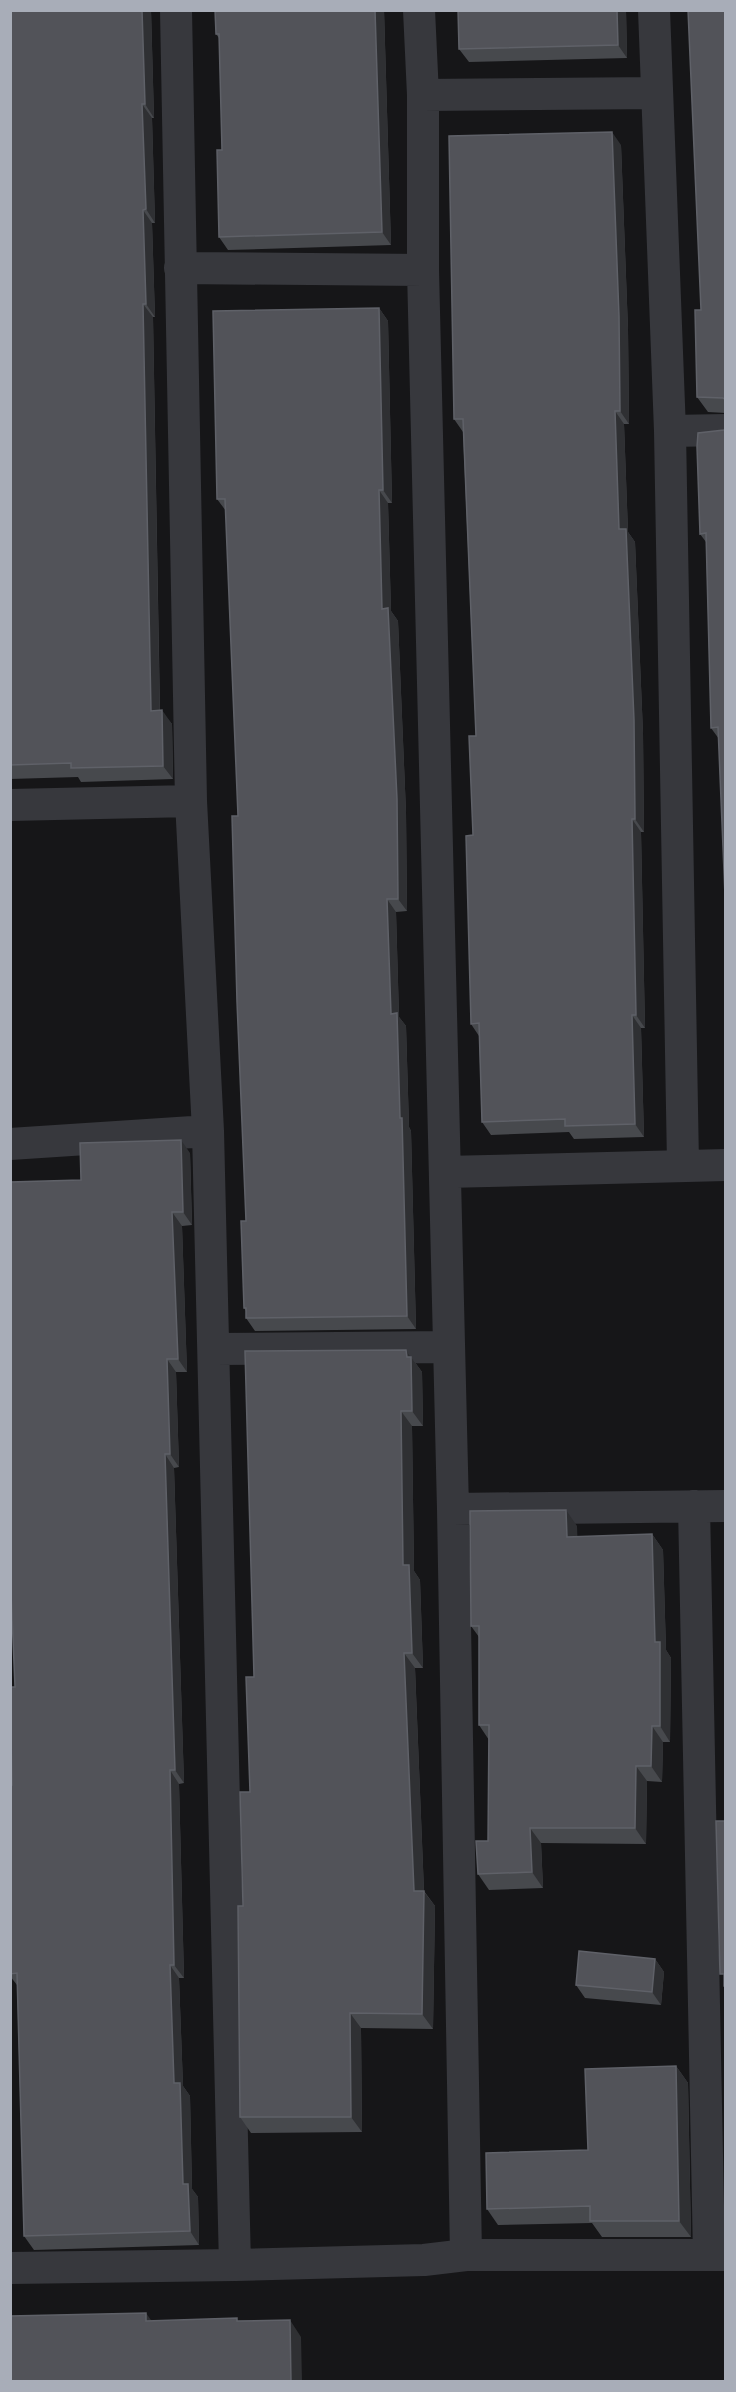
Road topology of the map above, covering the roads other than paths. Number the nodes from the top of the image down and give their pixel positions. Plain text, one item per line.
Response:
1 (176, 10) edge
2 (419, 10) edge
3 (654, 10) edge
4 (657, 93) junction
5 (423, 95) junction
6 (180, 268) junction
7 (423, 270) junction
8 (726, 430) edge
9 (670, 431) junction
10 (191, 801) junction
11 (10, 805) edge
12 (208, 1131) junction
13 (10, 1144) edge
14 (683, 1164) junction
15 (726, 1165) edge
16 (445, 1172) junction
17 (449, 1347) junction
18 (214, 1349) junction
19 (694, 1506) junction
20 (726, 1506) edge
21 (453, 1509) junction
22 (466, 2255) junction
23 (717, 2255) edge
24 (235, 2265) junction
25 (10, 2268) edge

1 - 6 street
2 - 5 street
3 - 4 street
4 - 5 street
4 - 9 street
5 - 7 street
6 - 7 street
6 - 10 street
7 - 16 street
8 - 9 street
9 - 14 street
10 - 11 street
10 - 12 street
12 - 13 street
12 - 18 street
14 - 15 street
14 - 16 street
16 - 17 street
17 - 18 street
17 - 21 street
18 - 24 street
19 - 20 street
19 - 21 street
19 - 23 street
21 - 22 street
22 - 23 street
22 - 24 street
24 - 25 street

